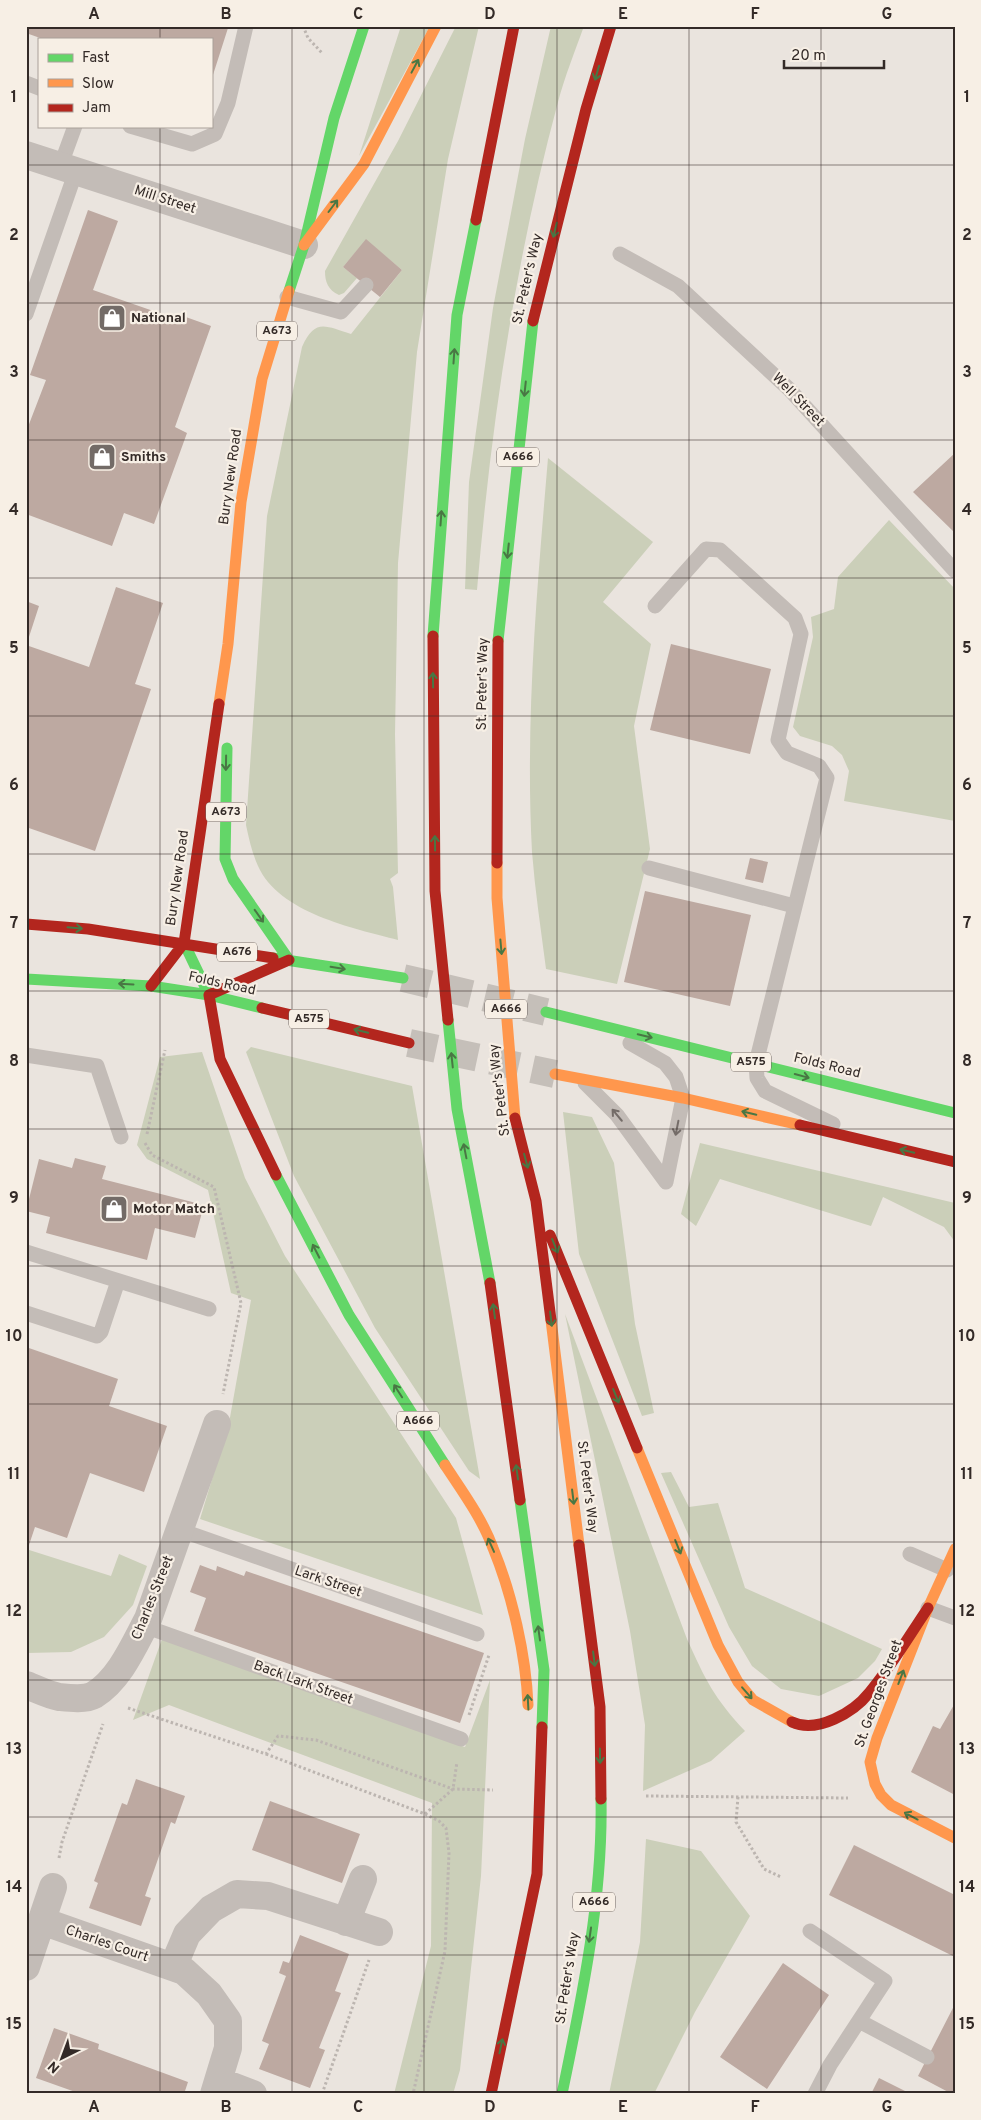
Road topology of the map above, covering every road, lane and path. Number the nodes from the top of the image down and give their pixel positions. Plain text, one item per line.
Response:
1 (246, 26) edge
2 (364, 26) edge
3 (436, 26) edge
4 (514, 26) edge
5 (611, 26) edge
6 (26, 83) edge
7 (38, 88) edge
8 (75, 128) edge
9 (137, 128) edge
10 (26, 155) edge
11 (68, 169) junction
12 (304, 245) junction
13 (620, 254) dead end
14 (366, 285) dead end
15 (288, 297) junction
16 (26, 314) edge
17 (955, 571) edge
18 (655, 606) dead end
19 (228, 644) junction
20 (648, 868) dead end
21 (794, 906) junction
22 (26, 924) edge
23 (184, 944) junction
24 (290, 960) junction
25 (402, 978) tunnel mouth
26 (26, 979) edge
27 (151, 986) junction
28 (209, 995) junction
29 (546, 1012) tunnel mouth
30 (575, 1018) junction
31 (409, 1043) tunnel mouth
32 (165, 1050) dead end
33 (26, 1055) edge
34 (756, 1064) junction
35 (555, 1074) tunnel mouth
36 (581, 1078) junction
37 (683, 1098) junction
38 (955, 1113) edge
39 (122, 1137) dead end
40 (870, 1142) junction
41 (955, 1162) edge
42 (536, 1201) junction
43 (26, 1252) edge
44 (118, 1281) junction
45 (209, 1309) dead end
46 (26, 1312) edge
47 (217, 1424) joint
48 (180, 1530) junction
49 (955, 1549) edge
50 (910, 1554) dead end
51 (947, 1570) junction
52 (928, 1608) junction
53 (955, 1618) edge
54 (144, 1626) junction
55 (477, 1634) joint
56 (26, 1685) edge
57 (92, 1696) junction
58 (529, 1717) dead end
59 (530, 1736) dead end
60 (461, 1739) junction
61 (266, 1754) junction
62 (875, 1784) junction
63 (453, 1789) junction
64 (493, 1790) dead end
65 (646, 1796) dead end
66 (738, 1797) junction
67 (425, 1814) junction
68 (955, 1838) edge
69 (537, 1874) junction
70 (781, 1877) dead end
71 (363, 1879) dead end
72 (53, 1887) joint
73 (42, 1921) junction
74 (346, 1922) junction
75 (810, 1931) dead end
76 (379, 1932) joint
77 (26, 1966) edge
78 (173, 1967) junction
79 (859, 2020) junction
80 (928, 2057) dead end
81 (216, 2087) edge
82 (253, 2094) edge
83 (322, 2094) edge
84 (413, 2094) edge
85 (491, 2094) edge
86 (562, 2094) edge
87 (815, 2094) edge

1 - 9 lane
2 - 12 main road, Bury New Road / A673
12 -> 3 main road
69 -> 4 main road
5 -> 42 main road, St. Peter's Way / A666
6 - 7 lane
8 - 11 lane
10 - 11 street, Mill Street
11 - 12 street, Mill Street
11 - 16 lane
12 - 15 main road, Bury New Road / A673
13 - 17 lane, Well Street
14 - 15 lane
15 - 19 main road, Bury New Road / A673
18 - 21 lane
19 - 23 main road, Bury New Road / A673
19 -> 24 main road, A673
20 - 21 lane
21 - 34 lane
22 -> 23 main road
23 - 24 main road, A676
23 - 27 main road, Bury New Road / A673
23 - 28 main road, Bury New Road
24 -> 25 main road
24 - 28 main road
27 -> 26 main road, Folds Road
27 - 28 main road, Folds Road
31 -> 28 main road, Folds Road / A575
58 -> 28 main road, A666
29 - 30 main road, Folds Road / A575
30 -> 34 main road, Folds Road / A575
30 - 37 lane
32 - 47 path
33 - 39 lane
34 -> 38 main road, Folds Road / A575
34 - 40 lane
35 - 36 main road
36 - 37 main road
37 -> 36 lane
40 -> 37 main road
41 -> 40 main road
42 -> 52 main road, A666
42 -> 86 main road, St. Peter's Way / A666
43 - 44 lane
44 - 45 lane
44 - 46 lane
47 - 48 street, Charles Street
48 - 54 street, Charles Street
48 - 55 lane, Lark Street
49 - 51 main road
50 - 51 lane
51 - 52 main road
52 - 53 lane
62 -> 52 main road, St. Georges Street
54 - 57 street, Charles Street
54 - 60 lane, Back Lark Street
55 - 60 path
56 - 57 street
57 - 61 path
57 - 72 path
59 - 69 main road
60 - 63 path
61 - 63 path
61 - 67 path
62 - 66 path
68 -> 62 main road, St. Georges Street
63 - 64 path
63 - 67 path
65 - 66 path
66 - 70 path
67 - 84 path
85 -> 69 main road
71 - 74 street
72 - 73 street
73 - 77 street
73 - 78 street, Charles Court
74 - 76 street
74 - 78 street
75 - 79 lane
76 - 83 path
78 - 81 street, Charles Court
79 - 80 lane
79 - 87 lane
81 - 82 street, Charles Court

